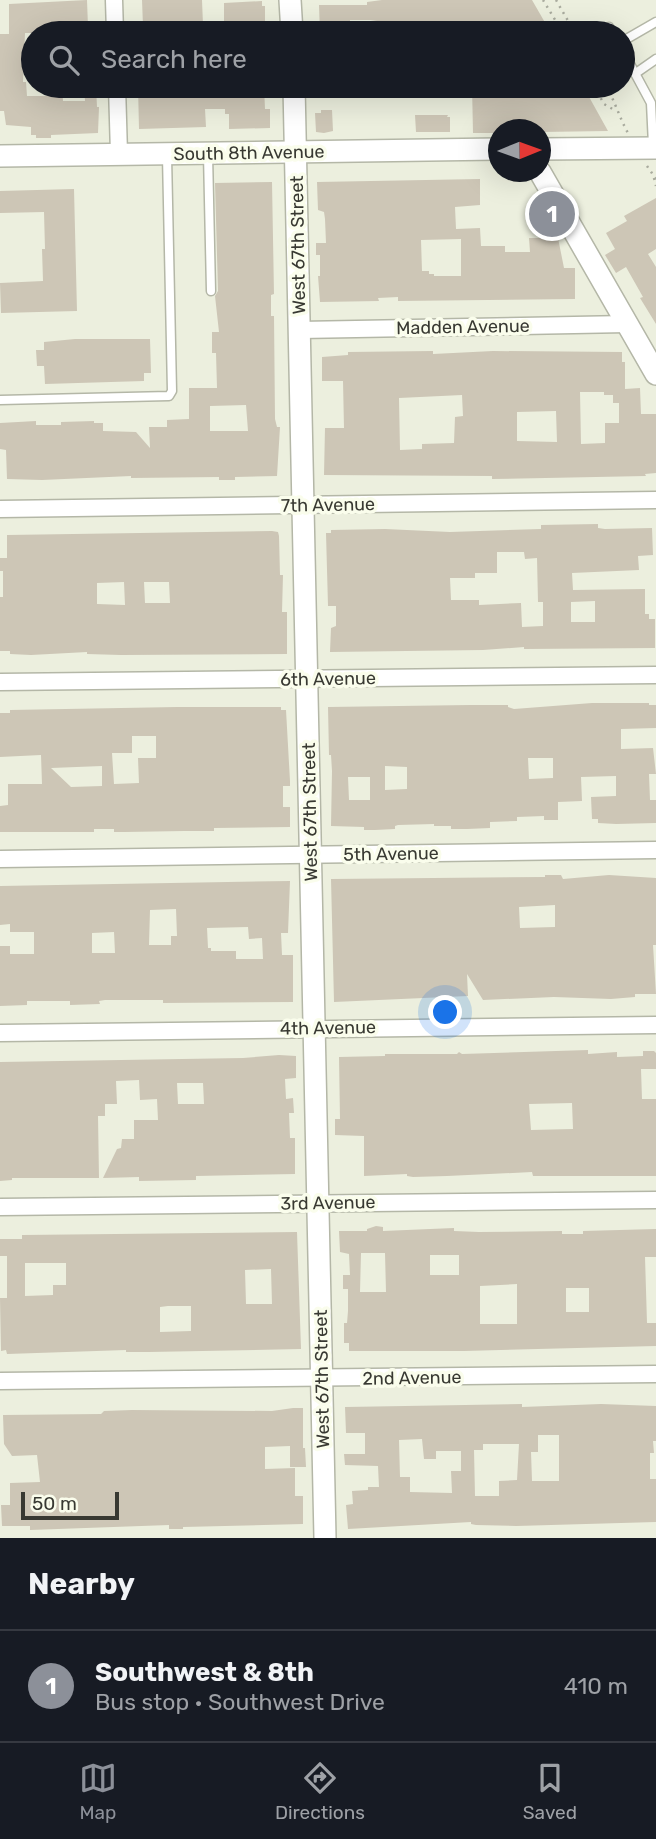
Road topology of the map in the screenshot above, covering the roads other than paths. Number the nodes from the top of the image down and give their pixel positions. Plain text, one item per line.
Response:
1 (114, 0) edge
2 (290, 0) edge
3 (115, 21) edge
4 (291, 21) edge
5 (656, 22) edge
6 (635, 34) edge
7 (656, 59) edge
8 (636, 73) joint
9 (117, 98) edge
10 (294, 98) edge
11 (655, 148) edge
12 (488, 149) edge
13 (551, 149) edge
14 (296, 152) junction
15 (208, 153) junction
16 (119, 154) junction
17 (167, 154) junction
18 (0, 156) edge
19 (546, 182) edge
20 (211, 291) dead end
21 (627, 324) junction
22 (300, 330) junction
23 (656, 374) edge
24 (0, 400) edge
25 (656, 500) edge
26 (303, 505) junction
27 (0, 509) edge
28 (656, 675) edge
29 (307, 679) junction
30 (0, 682) edge
31 (656, 850) edge
32 (311, 855) junction
33 (0, 859) edge
34 (656, 1025) edge
35 (314, 1028) junction
36 (0, 1033) edge
37 (656, 1200) edge
38 (318, 1203) junction
39 (0, 1207) edge
40 (656, 1374) edge
41 (322, 1379) junction
42 (0, 1381) edge
43 (325, 1538) edge

1 - 3 street
2 - 4 street
5 - 6 lane
7 - 8 lane
8 - 11 lane
9 - 16 street
10 - 14 street, West 67th Street
11 - 13 street
12 - 14 street, South 8th Avenue
14 - 15 street, South 8th Avenue
14 - 22 street, West 67th Street
15 - 17 street, South 8th Avenue
15 - 20 lane
16 - 17 street, South 8th Avenue
16 - 18 street, South 8th Avenue
17 - 24 lane
19 - 21 street
21 - 22 street, Madden Avenue
21 - 23 street
22 - 26 street, West 67th Street
25 - 26 street, 7th Avenue
26 - 27 street, 7th Avenue
26 - 29 street, West 67th Street
28 - 29 street, 6th Avenue
29 - 30 street, 6th Avenue
29 - 32 street, West 67th Street
31 - 32 street, 5th Avenue
32 - 33 street, 5th Avenue
32 - 35 street, West 67th Street
34 - 35 street, 4th Avenue
35 - 36 street, 4th Avenue
35 - 38 street, West 67th Street
37 - 38 street, 3rd Avenue
38 - 39 street, 3rd Avenue
38 - 41 street, West 67th Street
40 - 41 street, 2nd Avenue
41 - 42 street, 2nd Avenue
41 - 43 street, West 67th Street

